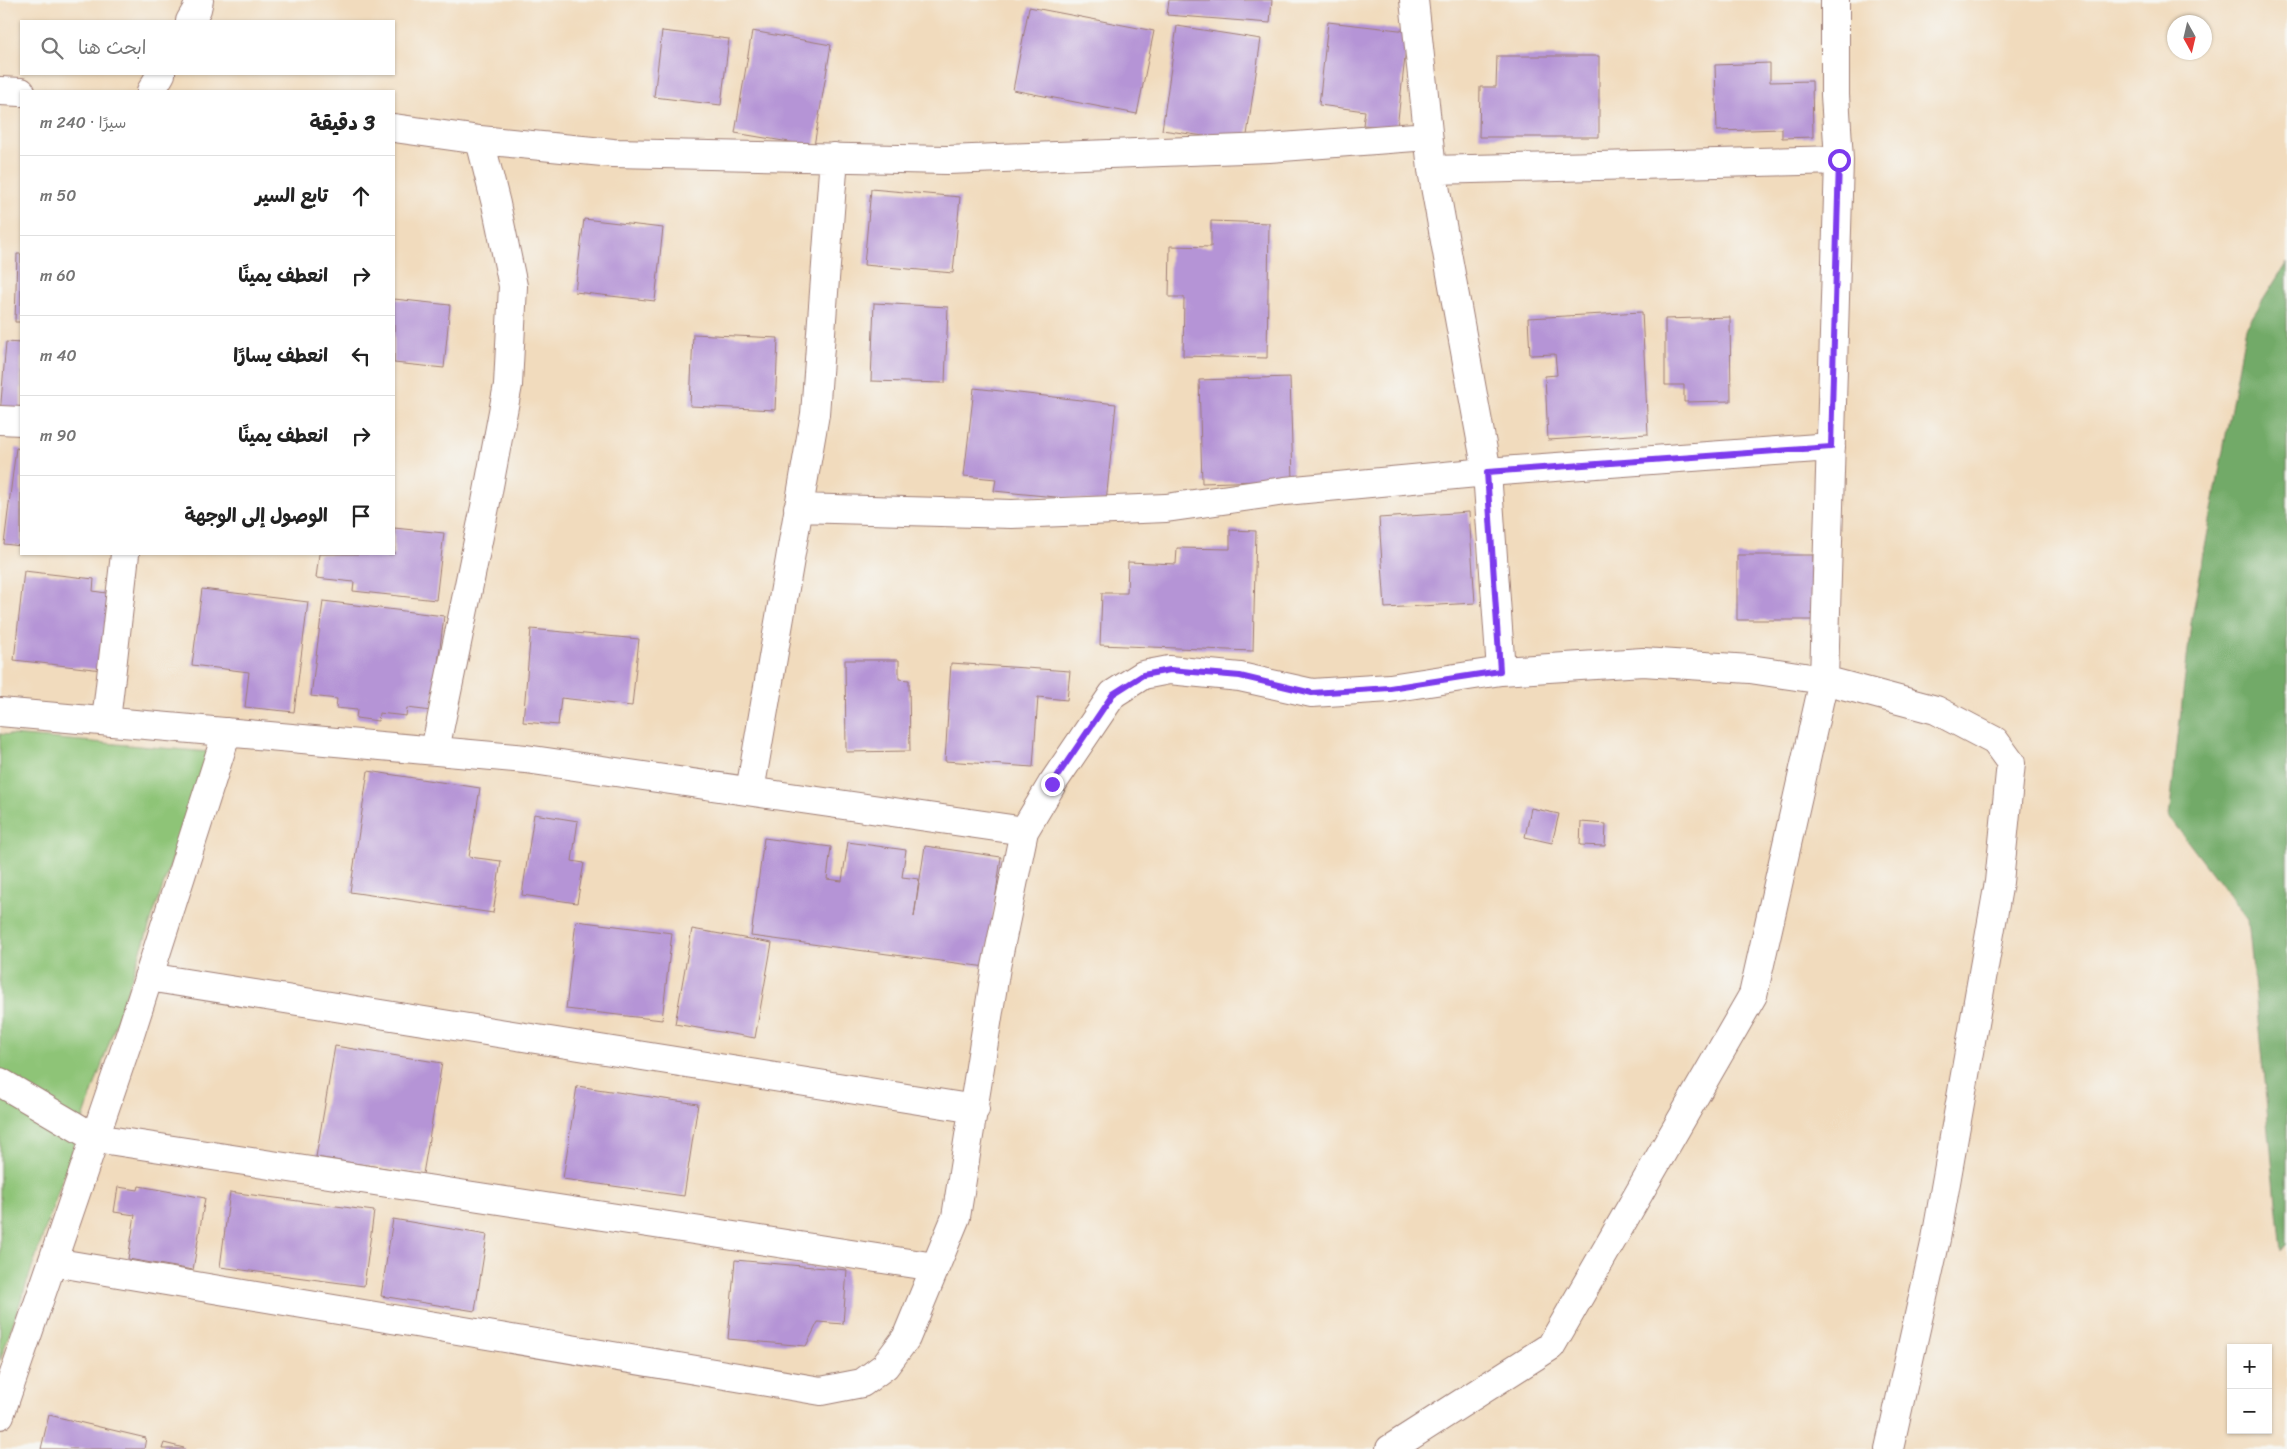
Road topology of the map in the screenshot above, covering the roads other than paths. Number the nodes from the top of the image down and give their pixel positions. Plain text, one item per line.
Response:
1 (199, 0) edge
2 (1414, 0) edge
3 (1835, 0) edge
4 (191, 20) edge
5 (160, 75) edge
6 (0, 90) edge
7 (152, 90) edge
8 (20, 92) edge
9 (395, 128) edge
10 (1428, 136) junction
11 (480, 140) junction
12 (834, 157) junction
13 (1839, 160) junction
14 (1432, 170) junction
15 (0, 420) edge
16 (20, 421) edge
17 (1831, 447) junction
18 (1487, 472) junction
19 (798, 508) junction
20 (125, 555) edge
21 (1500, 671) junction
22 (1824, 680) junction
23 (0, 712) edge
24 (106, 721) junction
25 (226, 732) junction
26 (435, 750) junction
27 (750, 791) junction
28 (1024, 831) junction
29 (148, 977) junction
30 (0, 1082) edge
31 (975, 1108) junction
32 (95, 1138) junction
33 (53, 1262) junction
34 (935, 1267) junction
35 (0, 1415) edge
36 (1390, 1449) edge
37 (1889, 1449) edge

1 - 4 street
2 - 10 street
3 - 13 street
5 - 7 street
6 - 8 street
9 - 11 street
10 - 12 street
10 - 14 street
11 - 12 street
11 - 26 street
12 - 19 street
13 - 14 street
13 - 17 street
14 - 18 street
15 - 16 street
17 - 18 street
17 - 22 street
18 - 19 street
18 - 21 street
19 - 27 street
20 - 24 street
21 - 22 street
21 - 28 street
22 - 36 street
22 - 37 street
23 - 24 street
24 - 25 street
25 - 26 street
25 - 29 street
26 - 27 street
27 - 28 street
28 - 31 street
29 - 31 street
29 - 32 street
30 - 32 street
31 - 34 street
32 - 33 street
32 - 34 street
33 - 34 street
33 - 35 street

